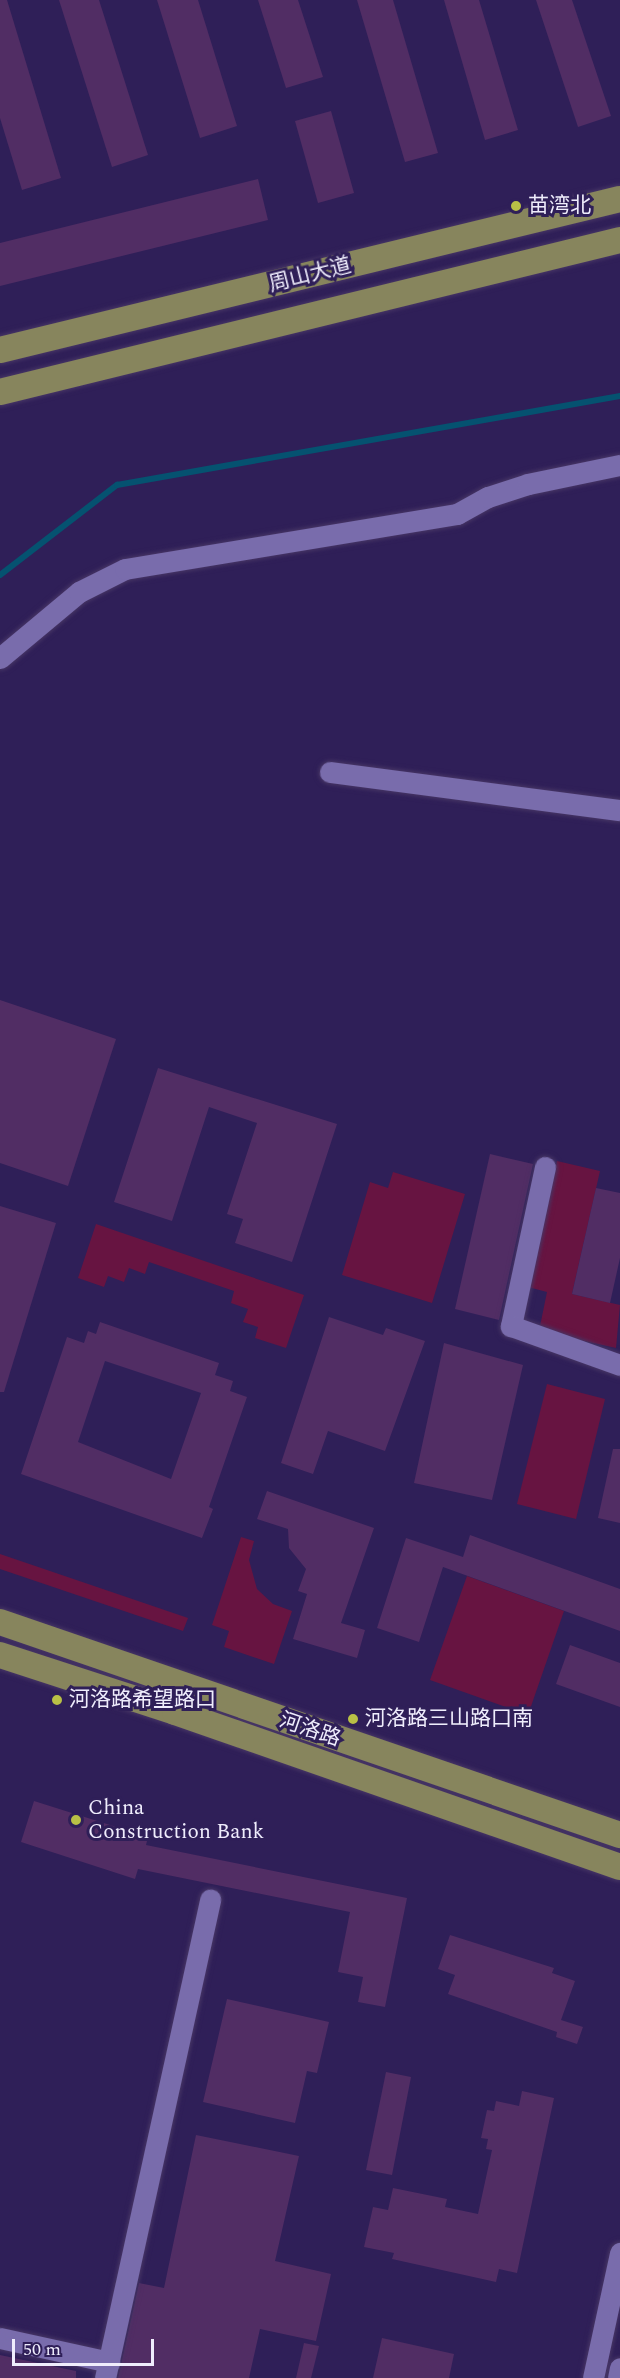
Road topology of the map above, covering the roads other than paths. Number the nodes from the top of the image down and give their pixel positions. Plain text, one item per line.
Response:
1 (620, 199) edge
2 (620, 240) edge
3 (0, 351) edge
4 (0, 392) edge
5 (620, 465) edge
6 (0, 658) edge
7 (330, 772) dead end
8 (620, 810) edge
9 (545, 1167) dead end
10 (620, 1365) edge
11 (0, 1622) edge
12 (0, 1655) edge
13 (620, 1835) edge
14 (620, 1867) edge
15 (210, 1899) dead end
16 (620, 2253) edge
17 (0, 2338) edge
18 (620, 2368) edge
19 (107, 2370) edge
20 (593, 2378) edge
21 (618, 2378) edge

1 - 3 main road, 周山大道
2 - 4 main road, 周山大道
5 - 6 street
7 - 8 street
9 - 10 street
11 - 13 main road, 河洛路
12 - 14 main road, 河洛路
15 - 19 street
16 - 20 street
17 - 19 street
18 - 21 street

